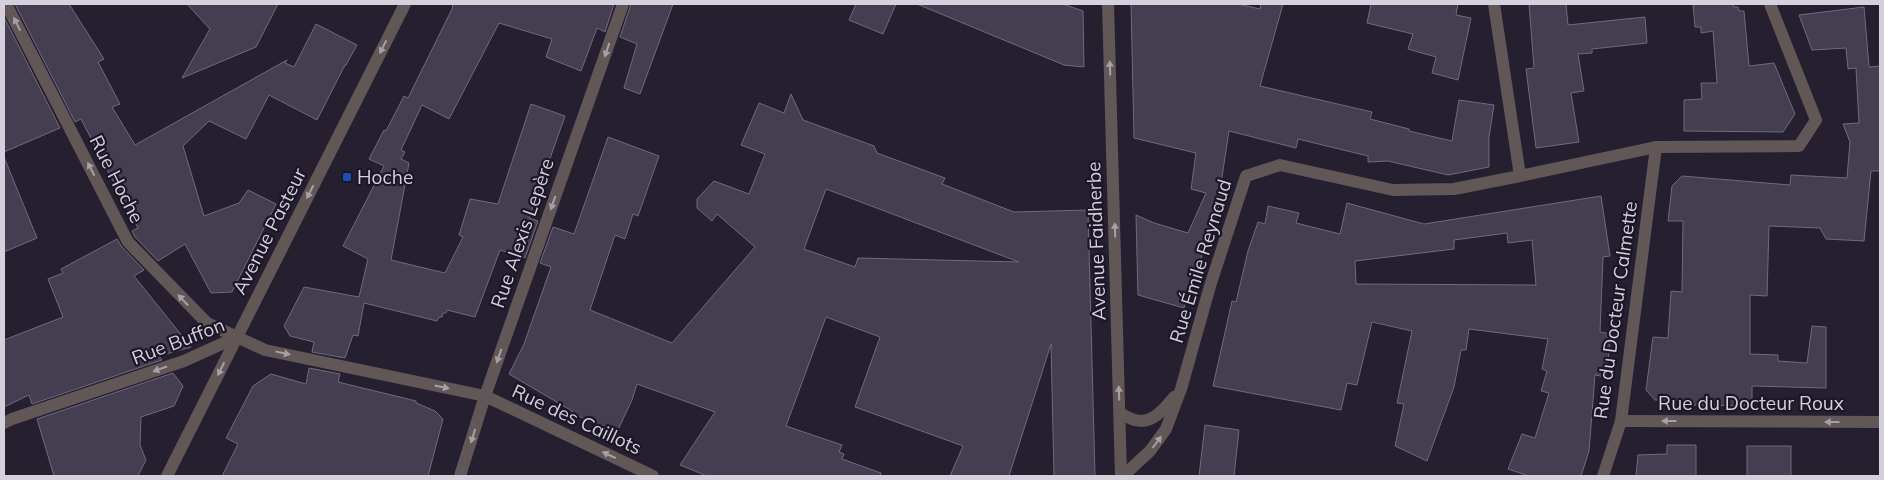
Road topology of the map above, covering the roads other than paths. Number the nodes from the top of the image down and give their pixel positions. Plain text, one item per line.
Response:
1 (6, 4) edge
2 (405, 4) edge
3 (623, 4) edge
4 (1108, 4) edge
5 (1494, 4) edge
6 (1770, 4) edge
7 (1656, 147) junction
8 (1520, 176) junction
9 (237, 337) junction
10 (1181, 389) junction
11 (485, 396) junction
12 (1120, 413) junction
13 (1621, 421) junction
14 (1880, 422) edge
15 (4, 423) edge
16 (167, 476) edge
17 (460, 476) edge
18 (653, 476) edge
19 (1122, 476) edge
20 (1603, 476) edge

9 -> 1 street, Rue Hoche
2 -> 9 street, Avenue Pasteur
3 -> 11 street, Rue Alexis Lepère
12 -> 4 street, Avenue Faidherbe
5 - 8 street
6 - 7 street
7 - 8 street
7 - 13 street, Rue du Docteur Calmette
8 - 10 street, Rue Émile Reynaud
9 -> 11 street, Rue Buffon
9 -> 15 street, Rue Buffon
9 -> 16 street, Avenue Pasteur
10 - 12 street, Rue Émile Reynaud
19 -> 10 street, Rue Émile Reynaud
11 -> 17 street, Rue Alexis Lepère
18 -> 11 street, Rue des Caillots
12 - 19 street, Avenue Faidherbe
14 -> 13 street, Rue du Docteur Roux
13 - 20 street, Rue du Docteur Calmette

